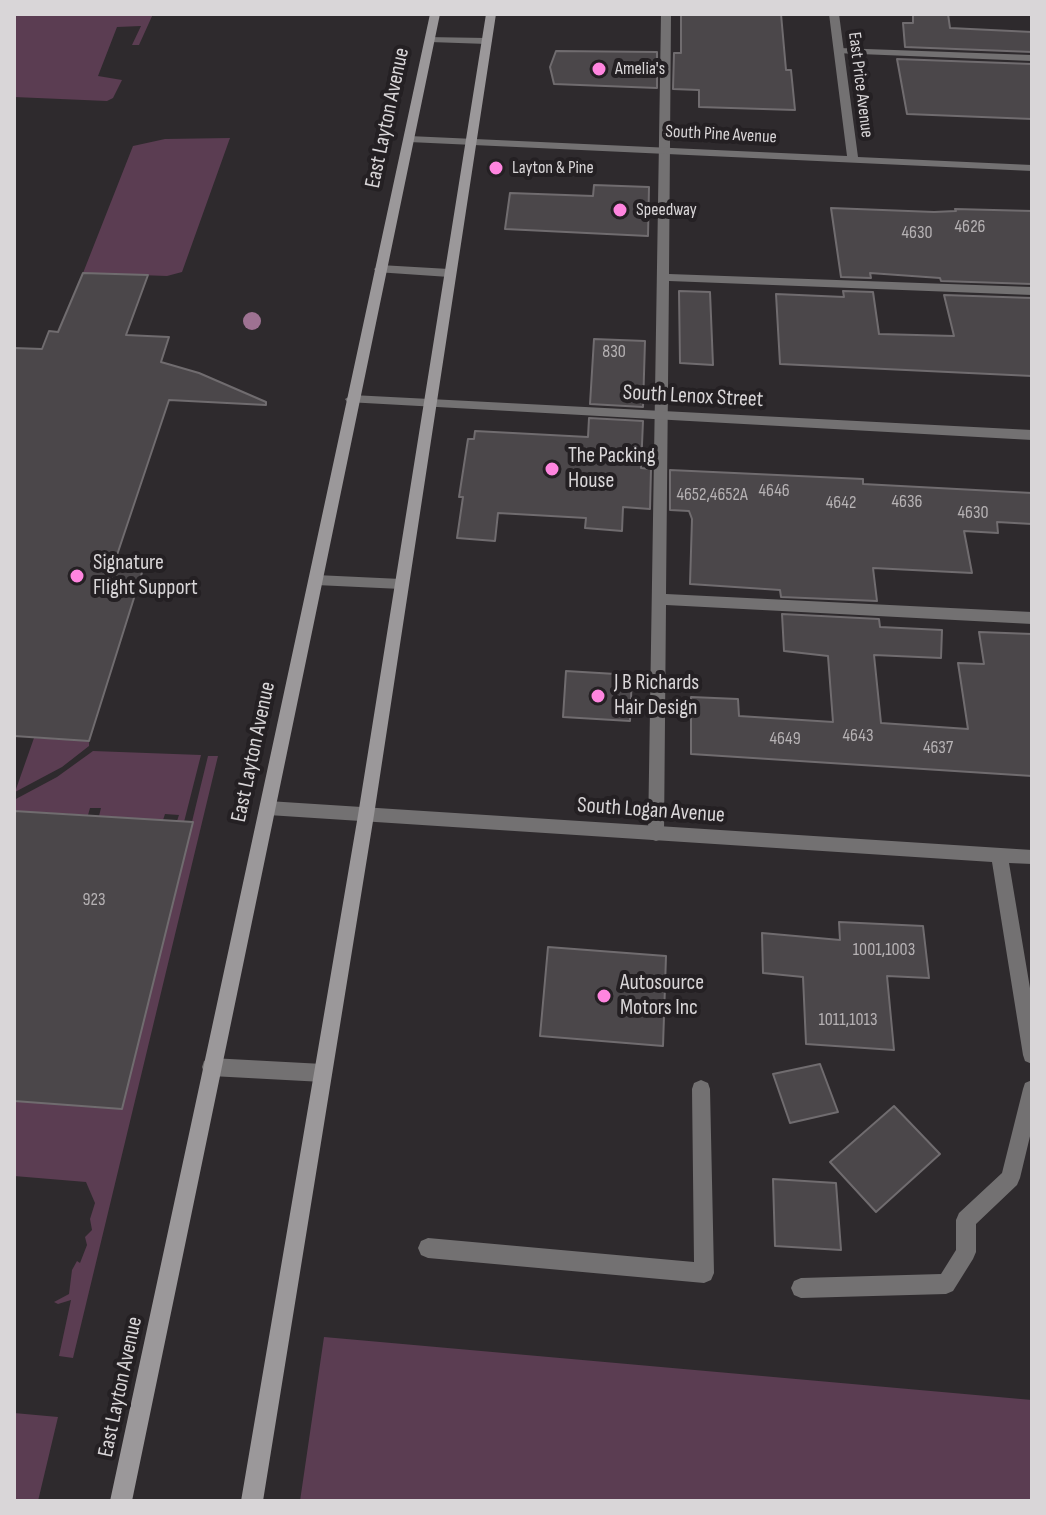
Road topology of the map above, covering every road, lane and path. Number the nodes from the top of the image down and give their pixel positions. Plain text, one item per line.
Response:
1 (435, 14) edge
2 (491, 14) edge
3 (666, 14) edge
4 (834, 14) edge
5 (430, 39) junction
6 (487, 41) junction
7 (839, 51) junction
8 (1032, 58) edge
9 (409, 139) junction
10 (471, 142) junction
11 (665, 151) junction
12 (853, 159) junction
13 (1032, 168) edge
14 (380, 269) junction
15 (449, 273) junction
16 (662, 277) junction
17 (1032, 291) edge
18 (352, 399) junction
19 (429, 403) junction
20 (660, 415) junction
21 (1032, 435) edge
22 (316, 580) junction
23 (401, 584) junction
24 (658, 599) junction
25 (1032, 618) edge
26 (268, 808) junction
27 (366, 815) junction
28 (656, 834) junction
29 (999, 855) junction
30 (1032, 857) edge
31 (1032, 1055) edge
32 (211, 1067) junction
33 (323, 1073) junction
34 (701, 1089) dead end
35 (1032, 1089) edge
36 (428, 1248) dead end
37 (801, 1288) dead end
38 (121, 1501) edge
39 (252, 1501) edge

1 - 5 main road, East Layton Avenue
2 - 6 main road
3 - 11 street
4 - 7 street, East Price Avenue
5 - 6 street
5 - 9 main road, East Layton Avenue
6 - 10 main road
7 - 8 street
7 - 12 street, East Price Avenue
9 - 10 street, South Pine Avenue
9 - 14 main road, East Layton Avenue
10 - 11 street, South Pine Avenue
10 - 15 main road
11 - 12 street, South Pine Avenue
11 - 16 street
12 - 13 street, South Pine Avenue
14 - 15 street
14 - 18 main road, East Layton Avenue
15 - 19 main road
16 - 17 street
16 - 20 street
18 - 19 street, South Lenox Street
18 - 22 main road, East Layton Avenue
19 - 20 street, South Lenox Street
19 - 23 main road
20 - 21 street, South Lenox Street
20 - 24 street
22 - 23 street
22 - 26 main road, East Layton Avenue
23 - 27 main road
24 - 25 street
24 - 28 street
26 - 27 street, South Logan Avenue
26 - 32 main road, East Layton Avenue
27 - 28 street, South Logan Avenue
27 - 33 main road
28 - 29 street, South Logan Avenue
29 - 30 street, South Logan Avenue
29 - 31 street
32 - 33 street
32 - 38 main road, East Layton Avenue
33 - 39 main road
34 - 36 street
35 - 37 street

